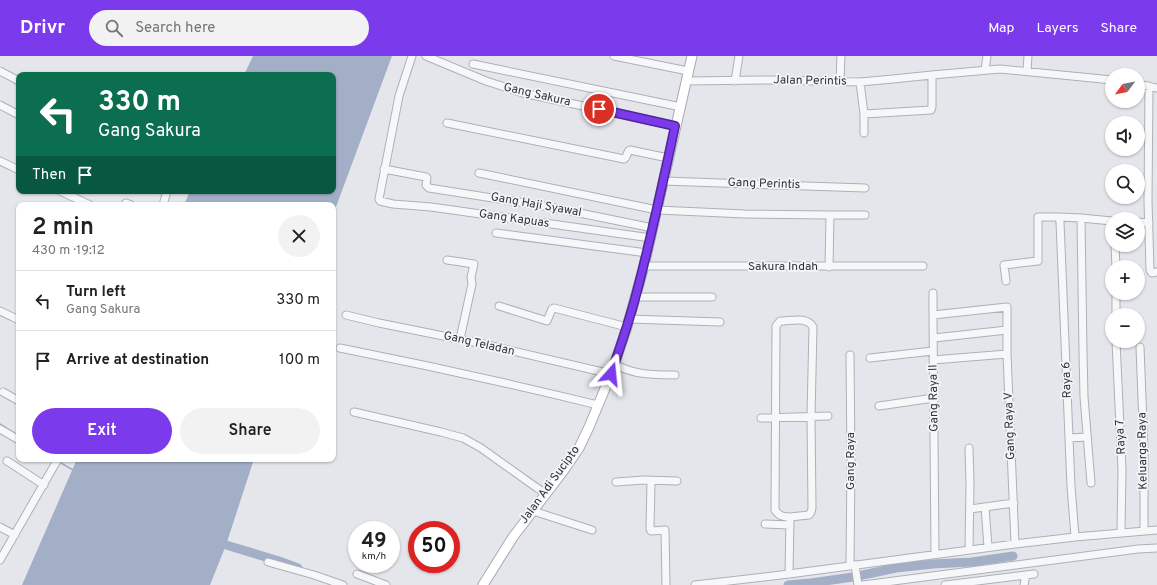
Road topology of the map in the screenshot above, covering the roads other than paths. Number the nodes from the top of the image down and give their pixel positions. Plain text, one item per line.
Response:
1 (412, 56) edge
2 (426, 56) edge
3 (614, 56) edge
4 (692, 56) edge
5 (739, 56) edge
6 (841, 56) edge
7 (987, 56) edge
8 (1028, 56) edge
9 (473, 64) dead end
10 (985, 69) junction
11 (0, 71) edge
12 (1027, 71) junction
13 (932, 75) junction
14 (687, 76) junction
15 (16, 79) edge
16 (1105, 79) edge
17 (735, 81) junction
18 (840, 81) junction
19 (860, 82) junction
20 (1145, 85) edge
21 (1149, 86) junction
22 (1157, 88) edge
23 (0, 105) edge
24 (680, 108) junction
25 (16, 113) edge
26 (864, 114) junction
27 (447, 123) dead end
28 (675, 126) junction
29 (864, 132) dead end
30 (668, 158) junction
31 (0, 161) edge
32 (16, 169) edge
33 (384, 169) junction
34 (479, 173) dead end
35 (663, 181) junction
36 (864, 188) dead end
37 (66, 194) edge
38 (84, 202) edge
39 (657, 210) junction
40 (830, 215) junction
41 (865, 215) dead end
42 (1081, 218) junction
43 (1059, 220) junction
44 (1105, 220) edge
45 (1145, 223) edge
46 (1149, 223) junction
47 (653, 228) junction
48 (496, 233) dead end
49 (651, 238) junction
50 (646, 253) junction
51 (447, 260) dead end
52 (644, 266) junction
53 (923, 266) dead end
54 (829, 267) junction
55 (1157, 272) edge
56 (1006, 281) dead end
57 (933, 293) dead end
58 (712, 296) dead end
59 (636, 297) junction
60 (499, 306) dead end
61 (0, 311) edge
62 (346, 315) dead end
63 (933, 315) junction
64 (16, 319) edge
65 (720, 322) dead end
66 (628, 323) junction
67 (1006, 330) junction
68 (934, 338) junction
69 (460, 339) junction
70 (340, 348) dead end
71 (1116, 348) edge
72 (1140, 348) edge
73 (934, 352) junction
74 (1007, 354) junction
75 (850, 355) dead end
76 (870, 358) dead end
77 (934, 360) junction
78 (614, 364) junction
79 (611, 374) junction
80 (675, 375) dead end
81 (3, 392) dead end
82 (934, 398) junction
83 (16, 399) edge
84 (598, 405) junction
85 (879, 406) dead end
86 (354, 412) dead end
87 (811, 416) junction
88 (828, 416) dead end
89 (761, 418) dead end
90 (775, 418) junction
91 (0, 429) edge
92 (1087, 437) junction
93 (16, 438) edge
94 (1069, 438) junction
95 (969, 448) dead end
96 (7, 461) dead end
97 (54, 462) edge
98 (651, 481) junction
99 (677, 481) dead end
100 (616, 482) dead end
101 (1091, 483) dead end
102 (44, 485) junction
103 (546, 494) junction
104 (1014, 503) junction
105 (985, 507) junction
106 (970, 509) junction
107 (533, 511) junction
108 (790, 521) junction
109 (765, 524) dead end
110 (0, 527) edge
111 (592, 530) dead end
112 (1144, 530) junction
113 (1157, 530) edge
114 (1121, 533) junction
115 (15, 535) junction
116 (1075, 537) junction
117 (1015, 544) junction
118 (988, 547) junction
119 (1157, 548) edge
120 (969, 550) junction
121 (935, 554) junction
122 (1, 556) edge
123 (268, 562) dead end
124 (854, 568) junction
125 (357, 574) dead end
126 (789, 574) junction
127 (1034, 574) dead end
128 (1026, 575) junction
129 (745, 582) edge
130 (906, 582) edge
131 (893, 583) edge
132 (973, 583) edge
133 (861, 584) edge
134 (343, 585) edge
135 (386, 585) edge
136 (483, 585) edge
137 (666, 585) edge
138 (695, 585) edge
139 (945, 585) edge
140 (1024, 585) edge

1 - 33 street
2 - 28 street, Gang Sakura
3 - 14 street, Jalan Perintis
4 - 14 main road, Jalan Adi Sucipto
5 - 17 street
6 - 18 street
7 - 10 street
8 - 12 street
9 - 24 street
10 - 12 street, Jalan Perintis
10 - 13 street, Jalan Perintis
11 - 15 street
12 - 16 street, Jalan Perintis
13 - 19 street, Jalan Perintis
13 - 26 street
14 - 17 street, Jalan Perintis
14 - 24 main road, Jalan Adi Sucipto
17 - 18 street, Jalan Perintis
18 - 19 street, Jalan Perintis
19 - 26 street
20 - 21 street
21 - 22 street
21 - 46 street
23 - 25 street
24 - 28 main road, Jalan Adi Sucipto
26 - 29 street
27 - 30 street
28 - 30 main road, Jalan Adi Sucipto
30 - 35 main road, Jalan Adi Sucipto
31 - 32 street
33 - 47 street, Gang Haji Syawal
33 - 49 street, Gang Kapuas
34 - 39 street
35 - 36 street, Gang Perintis
35 - 39 main road, Jalan Adi Sucipto
37 - 38 street
39 - 40 street
39 - 47 main road, Jalan Adi Sucipto
40 - 41 street
40 - 54 street
42 - 43 street
42 - 44 street
42 - 92 street, Raya 6
43 - 56 street
43 - 94 street, Raya 6
45 - 46 street
46 - 55 street
47 - 49 main road, Jalan Adi Sucipto
48 - 50 street
49 - 50 main road, Jalan Adi Sucipto
50 - 52 main road, Jalan Adi Sucipto
51 - 69 street
52 - 54 street, Sakura Indah
52 - 59 main road, Jalan Adi Sucipto
53 - 54 street, Sakura Indah
57 - 63 street, Gang Raya II
58 - 59 street
59 - 66 main road, Jalan Adi Sucipto
60 - 66 street
61 - 64 street
62 - 69 street, Gang Teladan
63 - 67 street, Gang Raya V
63 - 68 street, Gang Raya II
65 - 66 street
66 - 78 main road, Jalan Adi Sucipto
67 - 68 street
67 - 74 street, Gang Raya V
68 - 73 street, Gang Raya II
69 - 79 street, Gang Teladan
70 - 84 street
71 - 114 street, Raya 7
72 - 112 street, Keluarga Raya
73 - 76 street
73 - 77 street, Gang Raya II
74 - 77 street
74 - 104 street, Gang Raya V
75 - 124 street, Gang Raya
77 - 82 street, Gang Raya II
78 - 79 main road, Jalan Adi Sucipto
78 - 80 street
79 - 84 main road, Jalan Adi Sucipto
81 - 83 street
82 - 85 street
82 - 121 street, Gang Raya II
84 - 103 main road, Jalan Adi Sucipto
86 - 103 street
87 - 88 street
87 - 90 street
87 - 90 street
87 - 108 street
89 - 90 street
90 - 108 street
91 - 93 street
92 - 94 street
92 - 101 street, Raya 6
94 - 116 street, Raya 6
95 - 106 street
96 - 102 street
97 - 102 street
98 - 99 street
98 - 100 street
98 - 137 street
102 - 115 street
103 - 107 main road, Jalan Adi Sucipto
104 - 105 street
104 - 117 street, Gang Raya V
105 - 106 street
105 - 118 street
106 - 120 street
107 - 111 street
107 - 136 main road, Jalan Adi Sucipto
108 - 109 street
108 - 126 street
110 - 115 street
112 - 113 street
112 - 114 street
114 - 116 street
115 - 122 street
116 - 117 street
117 - 118 street
118 - 120 street
119 - 130 street
120 - 121 street
121 - 124 street
123 - 134 street
124 - 126 street
124 - 133 street, Gang Raya
125 - 135 street
126 - 129 street
127 - 128 street
128 - 132 street
128 - 140 street
129 - 138 street
130 - 131 street
131 - 133 street
132 - 139 street

